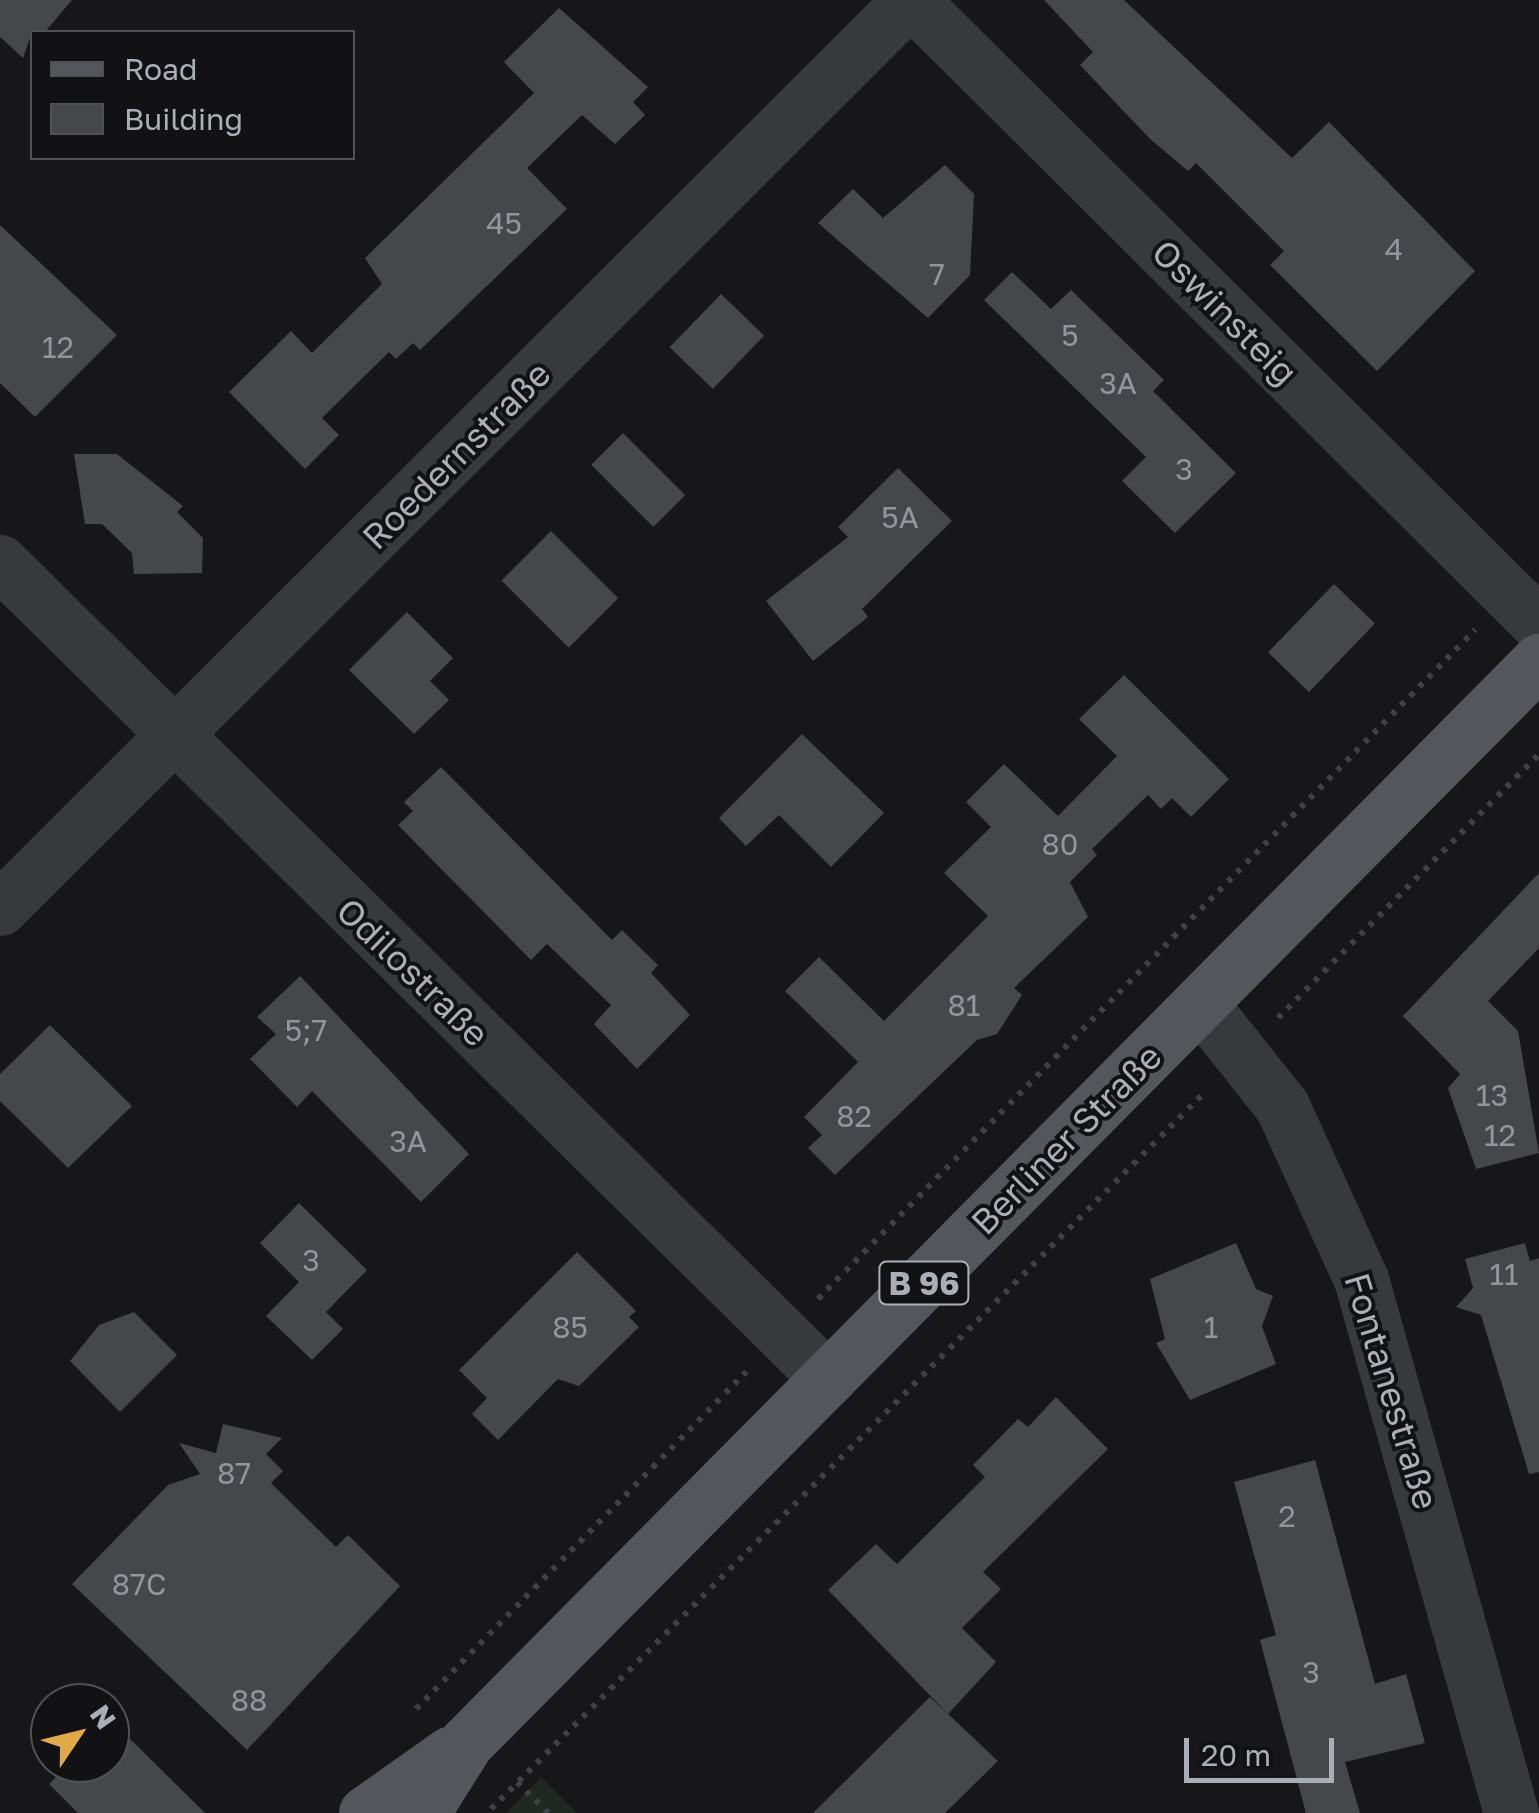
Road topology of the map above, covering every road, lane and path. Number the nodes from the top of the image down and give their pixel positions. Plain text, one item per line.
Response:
1 (910, 0) edge
2 (0, 562) edge
3 (1539, 624) edge
4 (1475, 630) dead end
5 (1539, 662) edge
6 (175, 738) junction
7 (1539, 754) edge
8 (0, 908) edge
9 (1200, 1003) junction
10 (1273, 1024) dead end
11 (1221, 1076) dead end
12 (804, 1313) dead end
13 (760, 1357) dead end
14 (828, 1380) junction
15 (405, 1720) dead end
16 (466, 1744) junction
17 (517, 1782) junction
18 (366, 1813) edge
19 (422, 1813) edge
20 (487, 1813) edge
21 (548, 1813) edge
22 (1511, 1813) edge

1 - 3 street, Oswinsteig
1 - 6 street, Roedernstraße
2 - 6 street, Odilostraße
4 - 12 path
5 - 9 main road, Berliner Straße / B 96
6 - 8 street, Roedernstraße
6 - 14 street, Odilostraße
7 - 10 path
9 - 14 main road, Berliner Straße / B 96
9 - 22 street, Fontanestraße
11 - 17 path
13 - 15 path
14 - 16 main road, Berliner Straße / B 96
16 - 18 main road, Berliner Straße / B 96
16 - 19 main road, Berliner Straße / B 96
17 - 20 path
17 - 21 path

